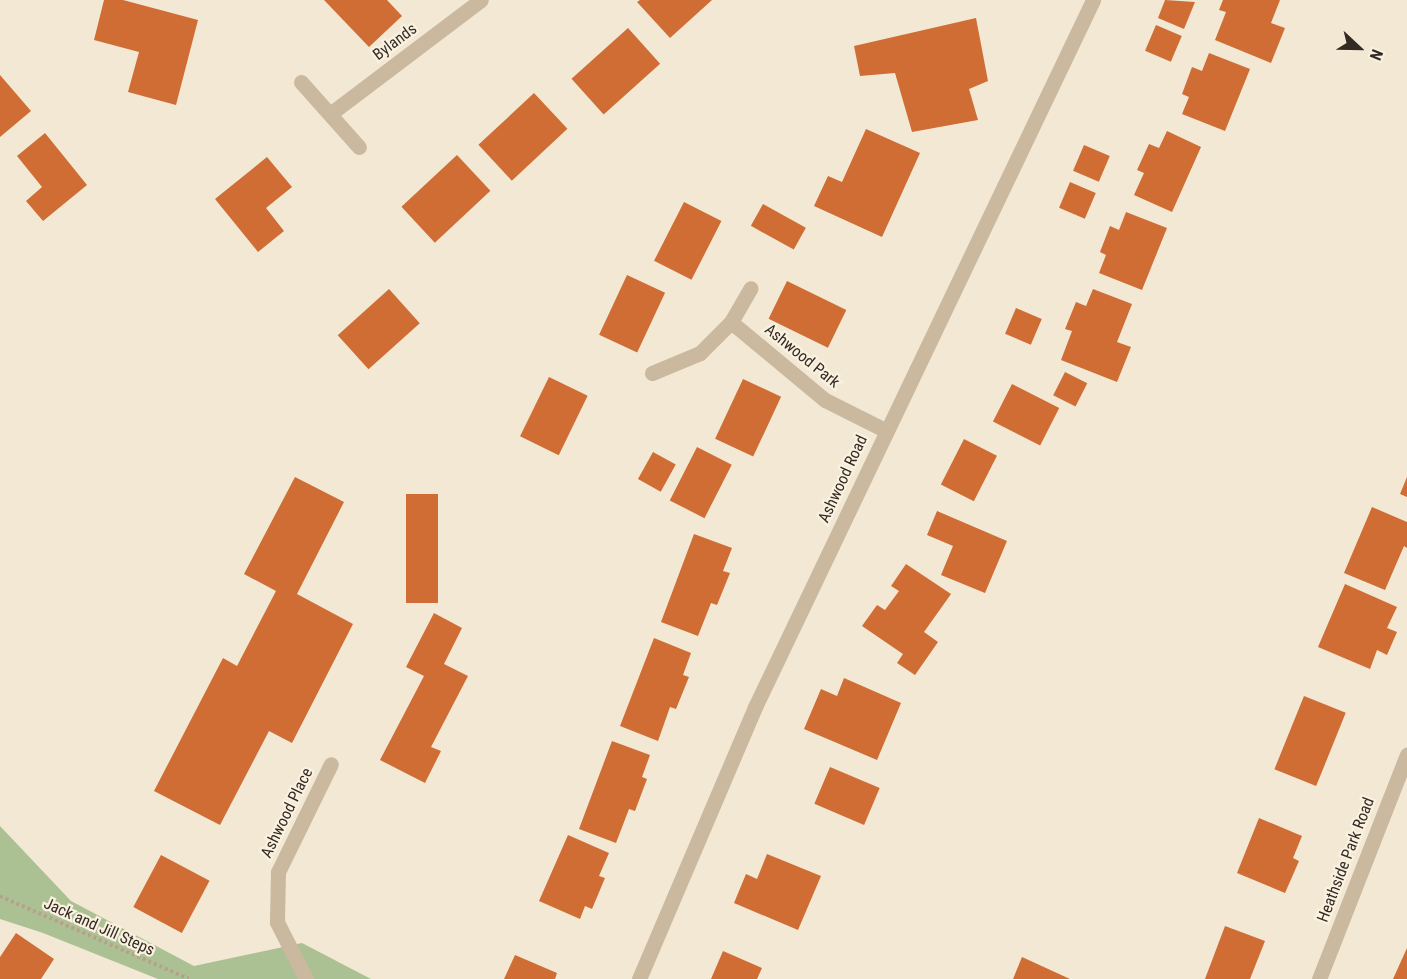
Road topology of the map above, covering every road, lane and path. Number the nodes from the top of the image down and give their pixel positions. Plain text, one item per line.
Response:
1 (481, 0) edge
2 (1093, 0) edge
3 (301, 82) dead end
4 (330, 114) junction
5 (359, 147) dead end
6 (751, 288) dead end
7 (731, 322) junction
8 (652, 373) dead end
9 (885, 430) junction
10 (1407, 755) edge
11 (331, 764) dead end
12 (0, 896) edge
13 (189, 979) edge
14 (306, 979) edge
15 (639, 979) edge
16 (1319, 979) edge

1 - 4 street, Bylands
2 - 9 street, Ashwood Road
3 - 4 street
4 - 5 street
6 - 7 street
7 - 8 street
7 - 9 street, Ashwood Park
9 - 15 street, Ashwood Road
10 - 16 street, Heathside Park Road
11 - 14 street, Ashwood Place
12 - 13 path, Jack and Jill Steps

